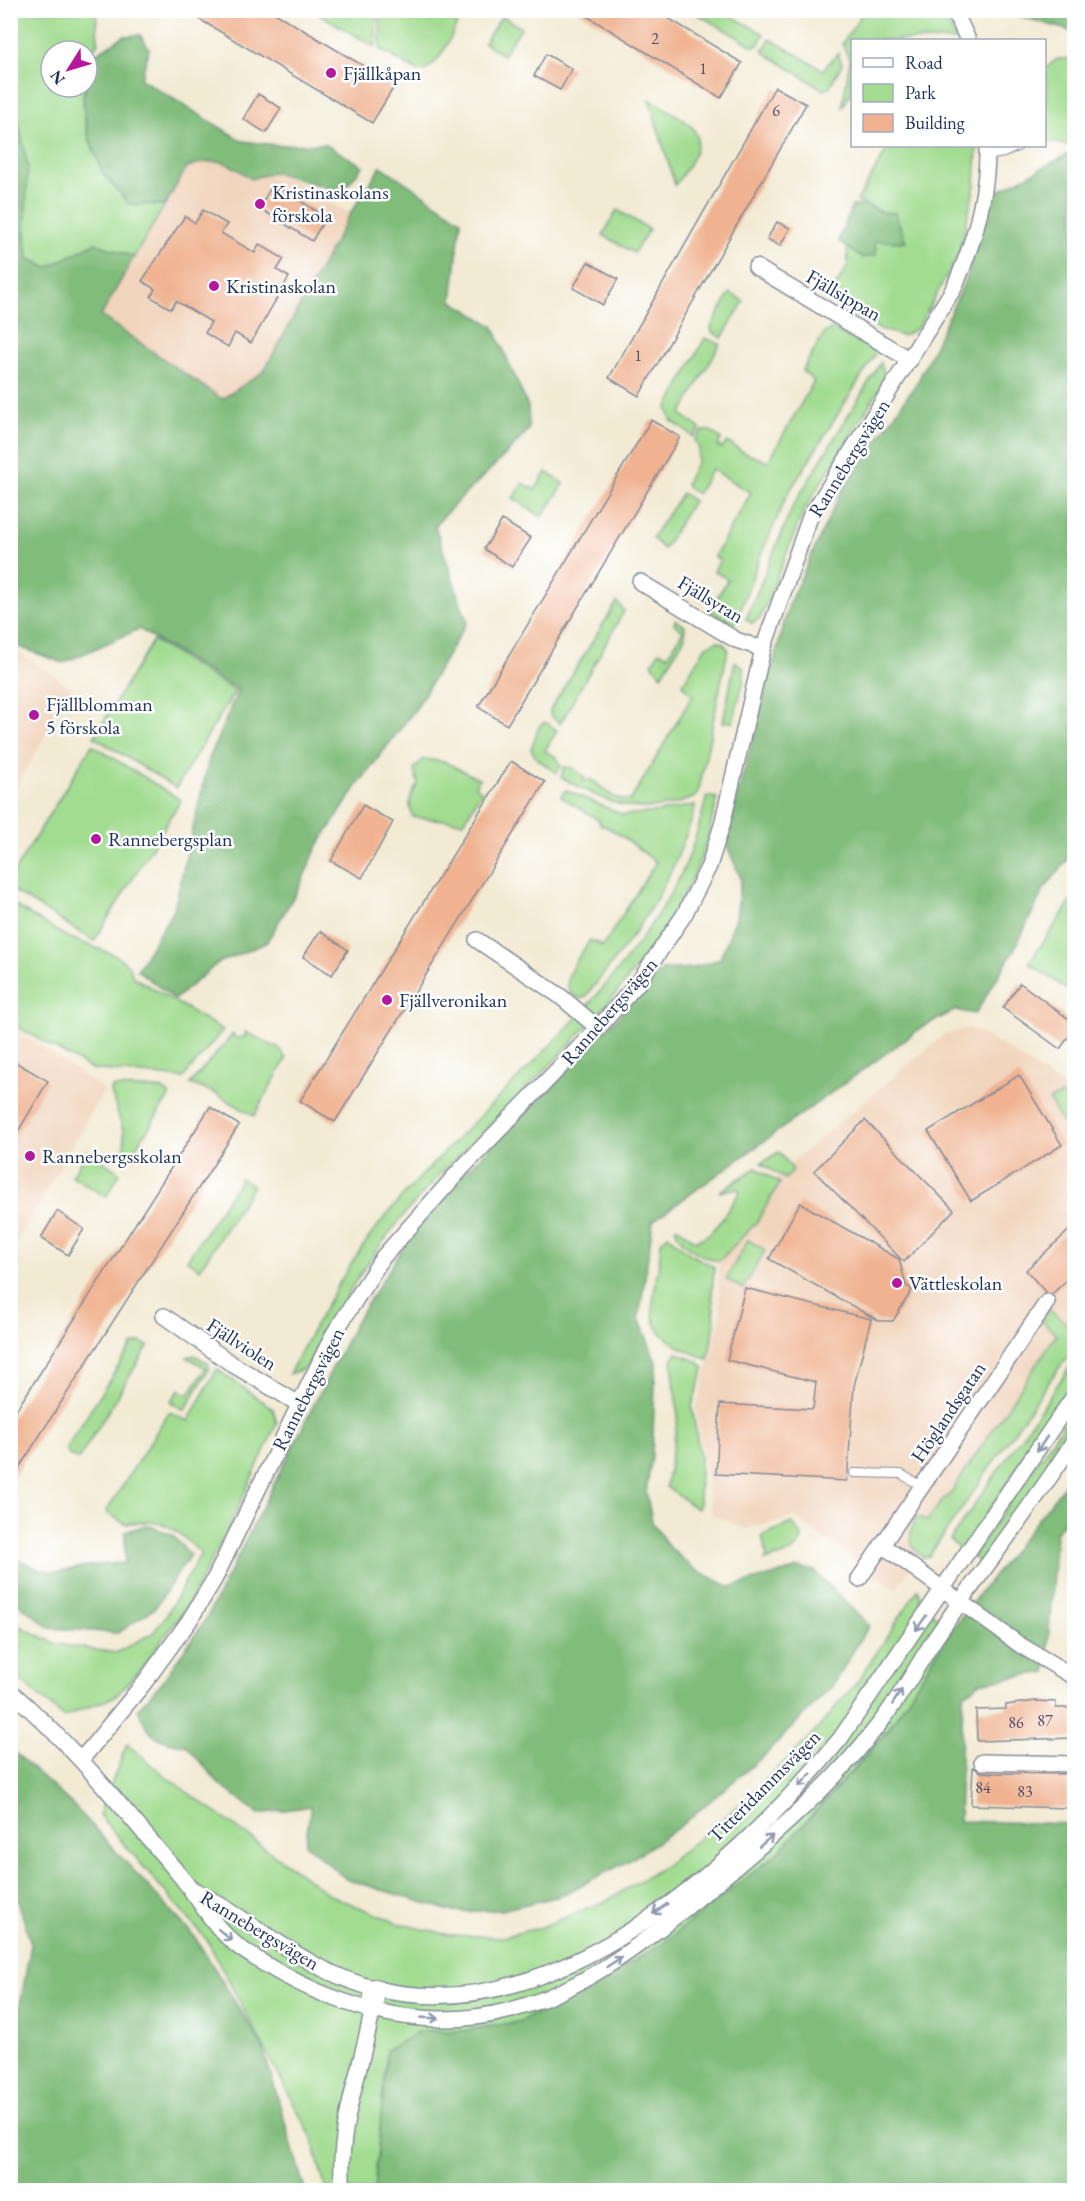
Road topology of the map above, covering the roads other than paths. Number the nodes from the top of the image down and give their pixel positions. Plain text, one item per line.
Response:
1 (954, 10) edge
2 (968, 39) edge
3 (1017, 147) edge
4 (987, 151) edge
5 (756, 267) dead end
6 (910, 360) junction
7 (640, 582) dead end
8 (763, 649) junction
9 (477, 940) dead end
10 (598, 1029) junction
11 (1047, 1302) dead end
12 (164, 1316) dead end
13 (1074, 1395) edge
14 (299, 1404) junction
15 (1074, 1443) edge
16 (854, 1473) dead end
17 (923, 1487) junction
18 (882, 1545) junction
19 (859, 1579) dead end
20 (944, 1589) junction
21 (961, 1602) junction
22 (1074, 1677) edge
23 (10, 1691) edge
24 (81, 1760) junction
25 (982, 1762) dead end
26 (1074, 1764) edge
27 (190, 1888) junction
28 (375, 1989) junction
29 (372, 2012) junction
30 (343, 2190) edge

1 - 2 street
3 - 4 lane
4 - 6 street, Rannebergsvägen
5 - 6 street, Fjällsippan
6 - 8 street, Rannebergsvägen
7 - 8 street, Fjällsyran
8 - 10 street, Rannebergsvägen
9 - 10 street
10 - 14 street, Rannebergsvägen
11 - 17 street, Höglandsgatan
12 - 14 street, Fjällviolen
13 -> 20 street, Titteridammsvägen
14 - 24 street, Rannebergsvägen
15 - 21 street, Titteridammsvägen
16 - 17 lane
17 - 18 street, Höglandsgatan
18 - 19 street, Höglandsgatan
18 - 20 street
20 - 21 street
20 -> 28 street, Titteridammsvägen
21 - 22 street
29 -> 21 street, Titteridammsvägen
23 - 24 street, Rannebergsvägen
24 - 27 street, Rannebergsvägen
25 - 26 street
27 - 28 street, Rannebergsvägen
27 -> 29 street, Rannebergsvägen
28 - 29 street
29 - 30 street

